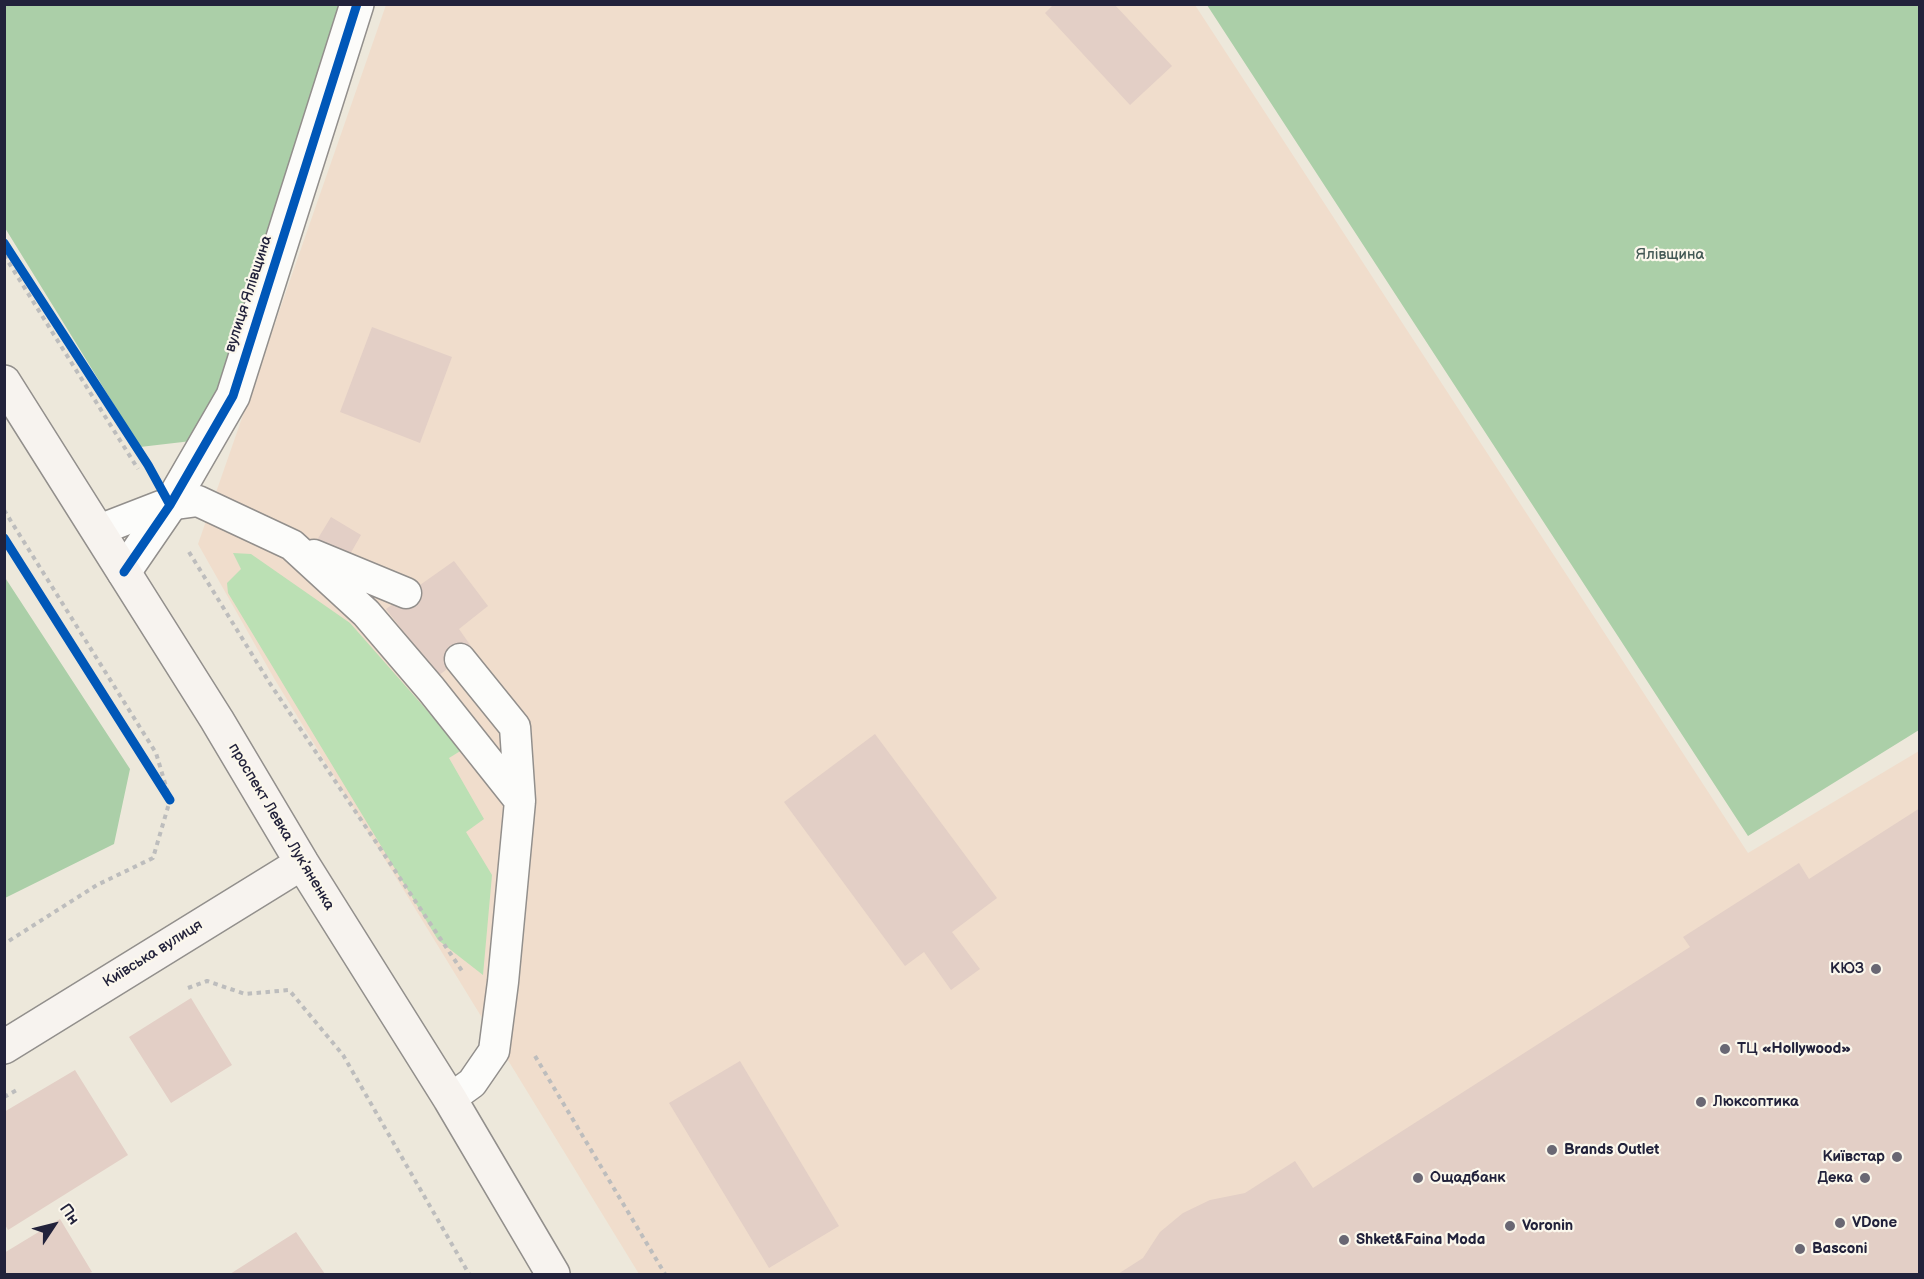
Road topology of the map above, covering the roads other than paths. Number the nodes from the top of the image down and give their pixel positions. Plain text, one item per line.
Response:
1 (357, 4) edge
2 (4, 382) edge
3 (166, 506) junction
4 (99, 530) junction
5 (292, 545) junction
6 (124, 572) junction
7 (406, 593) dead end
8 (460, 659) dead end
9 (520, 801) junction
10 (302, 863) junction
11 (4, 1047) edge
12 (450, 1099) junction
13 (553, 1275) edge

1 - 3 street, вулиця Ялівщина
2 - 4 main road, проспект Левка Лукʼяненка
3 - 4 lane
3 - 5 lane
3 - 6 street, вулиця Ялівщина
4 - 6 main road, проспект Левка Лукʼяненка
5 - 7 lane
5 - 9 lane
6 - 10 main road, проспект Левка Лукʼяненка
8 - 9 lane
9 - 12 lane
10 - 11 main road, Київська вулиця
10 - 12 main road, проспект Левка Лукʼяненка
12 - 13 main road, проспект Левка Лукʼяненка

